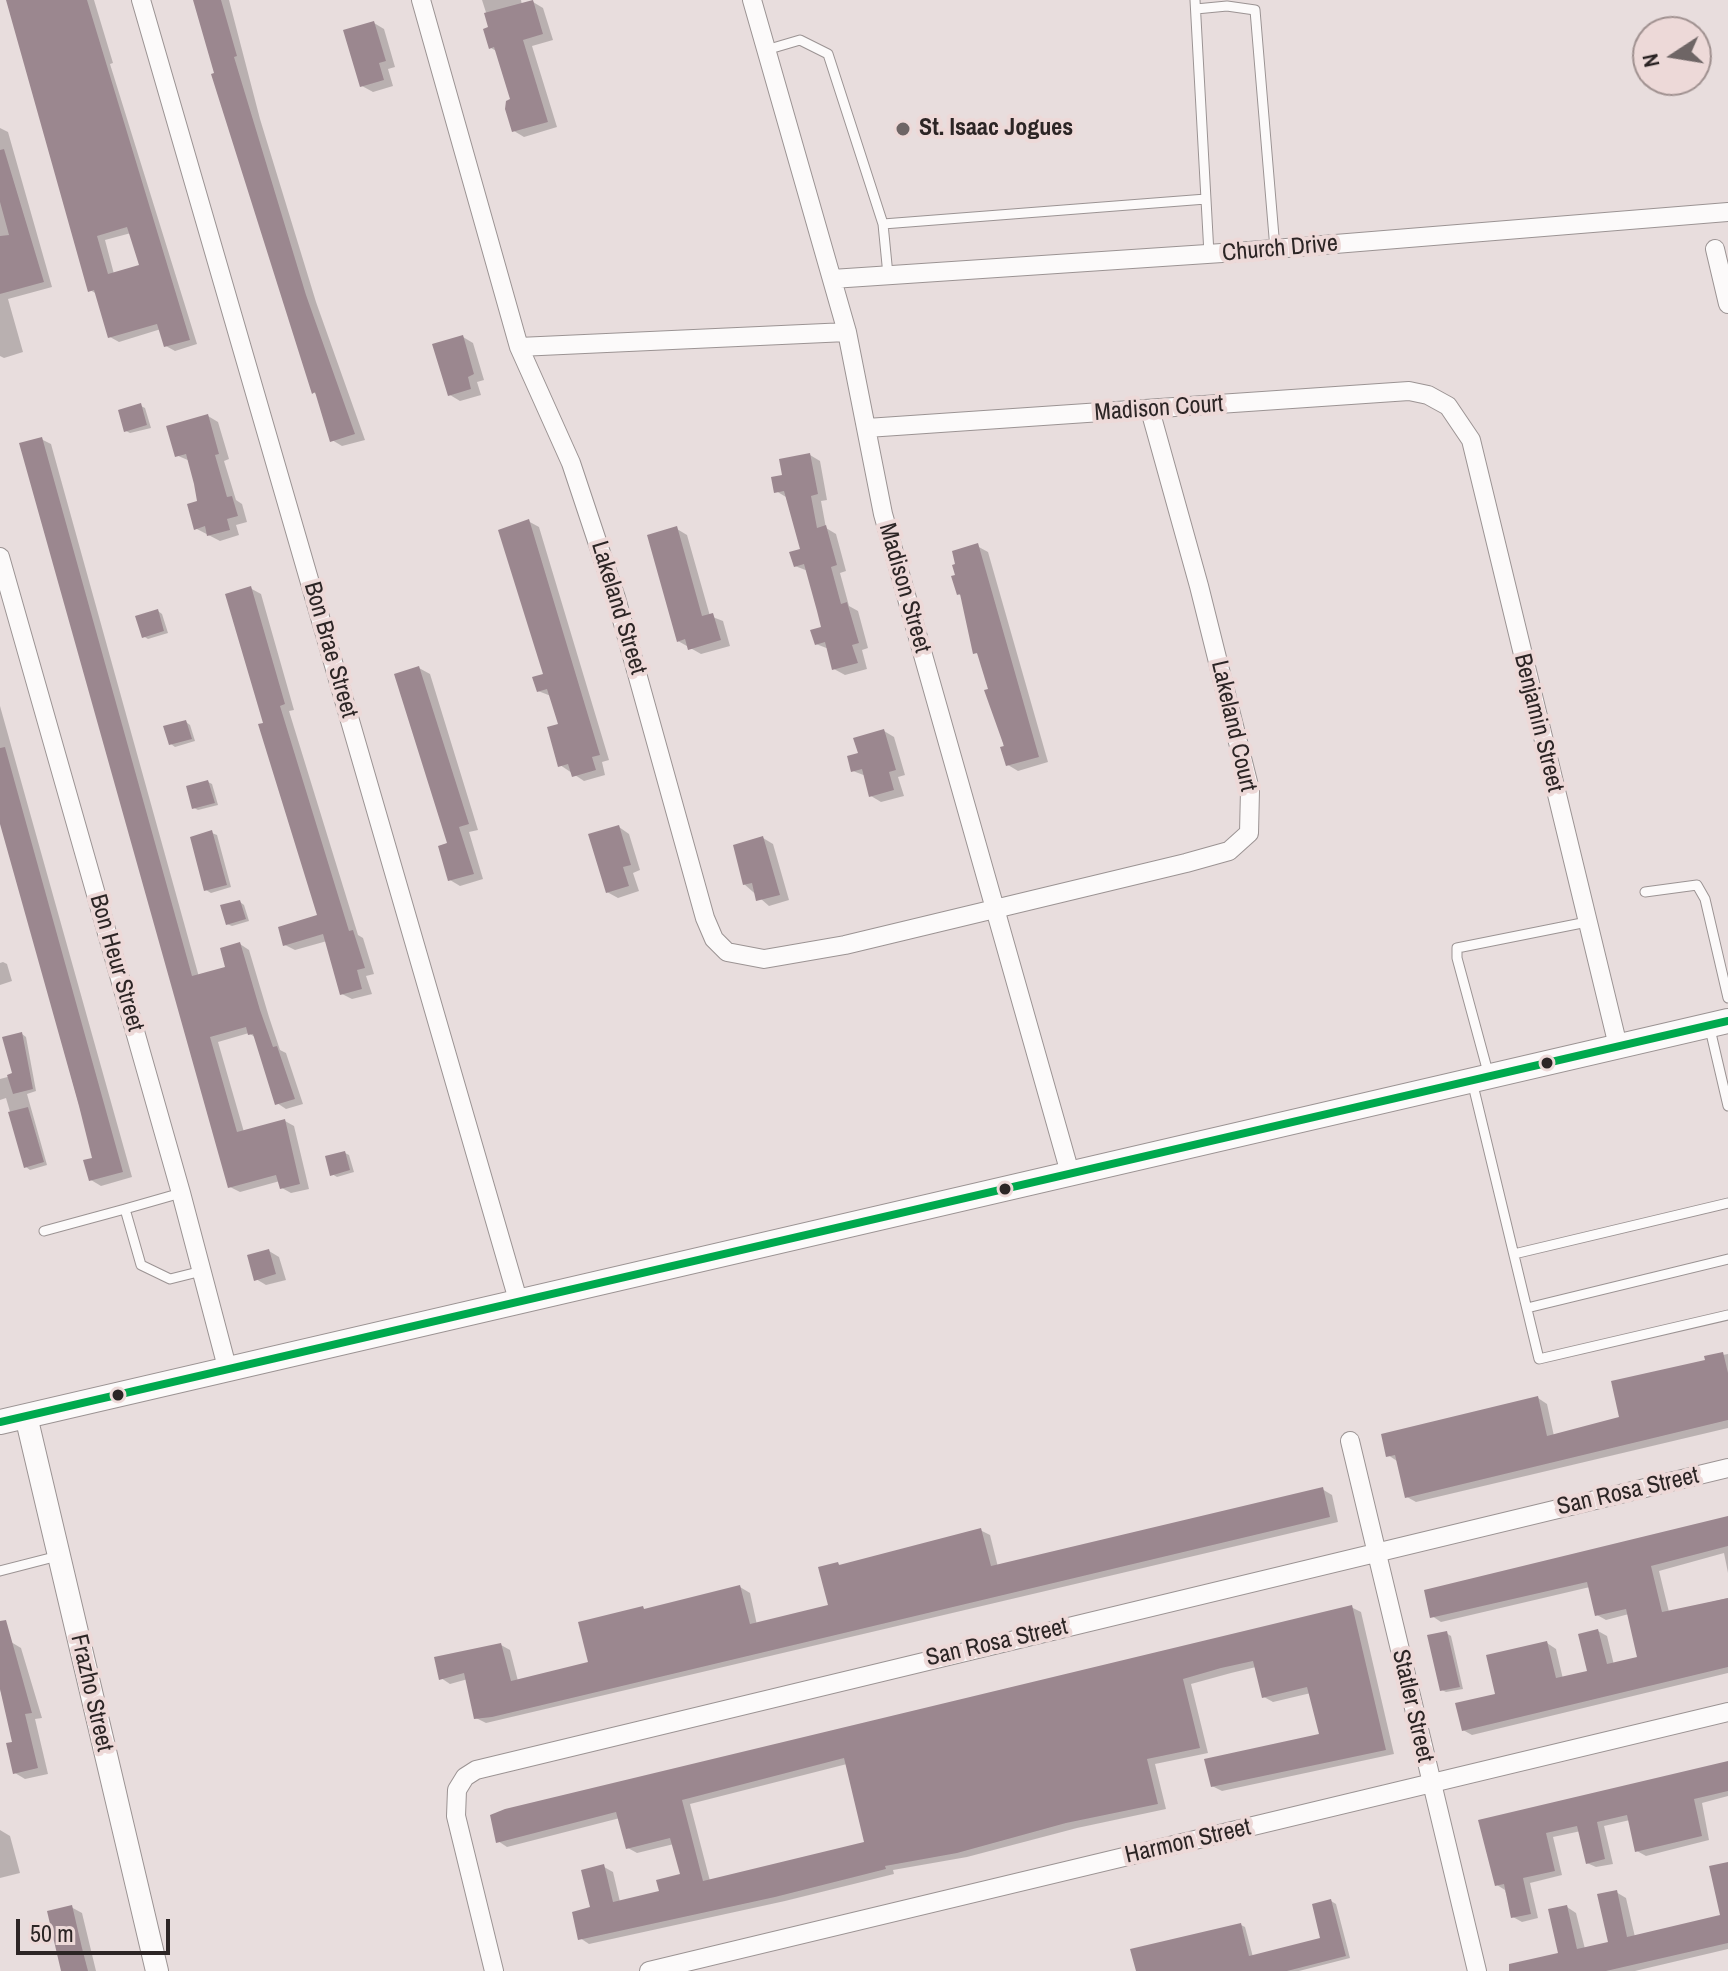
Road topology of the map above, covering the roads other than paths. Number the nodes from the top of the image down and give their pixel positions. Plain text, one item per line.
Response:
1 (141, 0) edge
2 (421, 0) edge
3 (752, 0) edge
4 (1196, 4) edge
5 (766, 50) junction
6 (1206, 199) junction
7 (1728, 212) edge
8 (883, 224) junction
9 (1275, 249) junction
10 (1715, 249) dead end
11 (1209, 254) junction
12 (888, 275) junction
13 (832, 279) junction
14 (1728, 304) edge
15 (847, 332) junction
16 (519, 347) junction
17 (1448, 406) joint
18 (1150, 410) junction
19 (867, 428) junction
20 (0, 557) edge
21 (1645, 892) dead end
22 (998, 909) junction
23 (1587, 922) junction
24 (1728, 998) edge
25 (1718, 1023) edge
26 (1618, 1046) junction
27 (1480, 1078) junction
28 (1728, 1106) edge
29 (1070, 1173) junction
30 (181, 1193) junction
31 (1728, 1203) edge
32 (125, 1209) junction
33 (44, 1231) dead end
34 (1514, 1254) junction
35 (1728, 1259) edge
36 (202, 1271) junction
37 (518, 1300) junction
38 (1527, 1308) junction
39 (1728, 1315) edge
40 (228, 1371) junction
41 (26, 1416) junction
42 (0, 1422) edge
43 (1350, 1441) dead end
44 (1728, 1468) edge
45 (1376, 1552) junction
46 (58, 1556) junction
47 (0, 1571) edge
48 (1728, 1712) edge
49 (1430, 1784) junction
50 (157, 1971) edge
51 (494, 1971) edge
52 (649, 1971) edge
53 (1477, 1971) edge

1 - 37 street, Bon Brae Street
2 - 16 street, Lakeland Street
3 - 5 street, Madison Street
4 - 6 lane
4 - 9 lane
5 - 8 lane
5 - 13 street, Madison Street
6 - 8 lane
6 - 11 lane
7 - 9 street, Church Drive
8 - 12 lane
9 - 11 street, Church Drive
10 - 14 street
11 - 12 street, Church Drive
12 - 13 street, Church Drive
13 - 15 street, Madison Street
15 - 16 street
15 - 19 street, Madison Street
16 - 22 street, Lakeland Street
17 - 18 street, Madison Court
17 - 23 street, Benjamin Street
18 - 19 street, Madison Court
18 - 22 street, Lakeland Court
19 - 22 street, Madison Street
20 - 30 street, Bon Heur Street
21 - 24 lane
22 - 29 street, Madison Street
23 - 26 street, Benjamin Street
23 - 27 lane
25 - 26 main road
25 - 28 lane
26 - 27 main road
27 - 29 main road
27 - 34 lane
29 - 37 main road
30 - 32 lane
30 - 36 street, Bon Heur Street
31 - 34 lane
32 - 33 lane
32 - 36 lane
34 - 38 lane
35 - 38 lane
36 - 40 street, Bon Heur Street
37 - 40 main road
38 - 39 lane
40 - 41 main road
41 - 42 main road
41 - 46 street, Frazho Street
43 - 45 street, Statler Street
44 - 45 street, San Rosa Street
45 - 49 street, Statler Street
45 - 51 street, San Rosa Street
46 - 47 lane
46 - 50 street, Frazho Street
48 - 49 street, Harmon Street
49 - 52 street, Harmon Street
49 - 53 street, Statler Street

